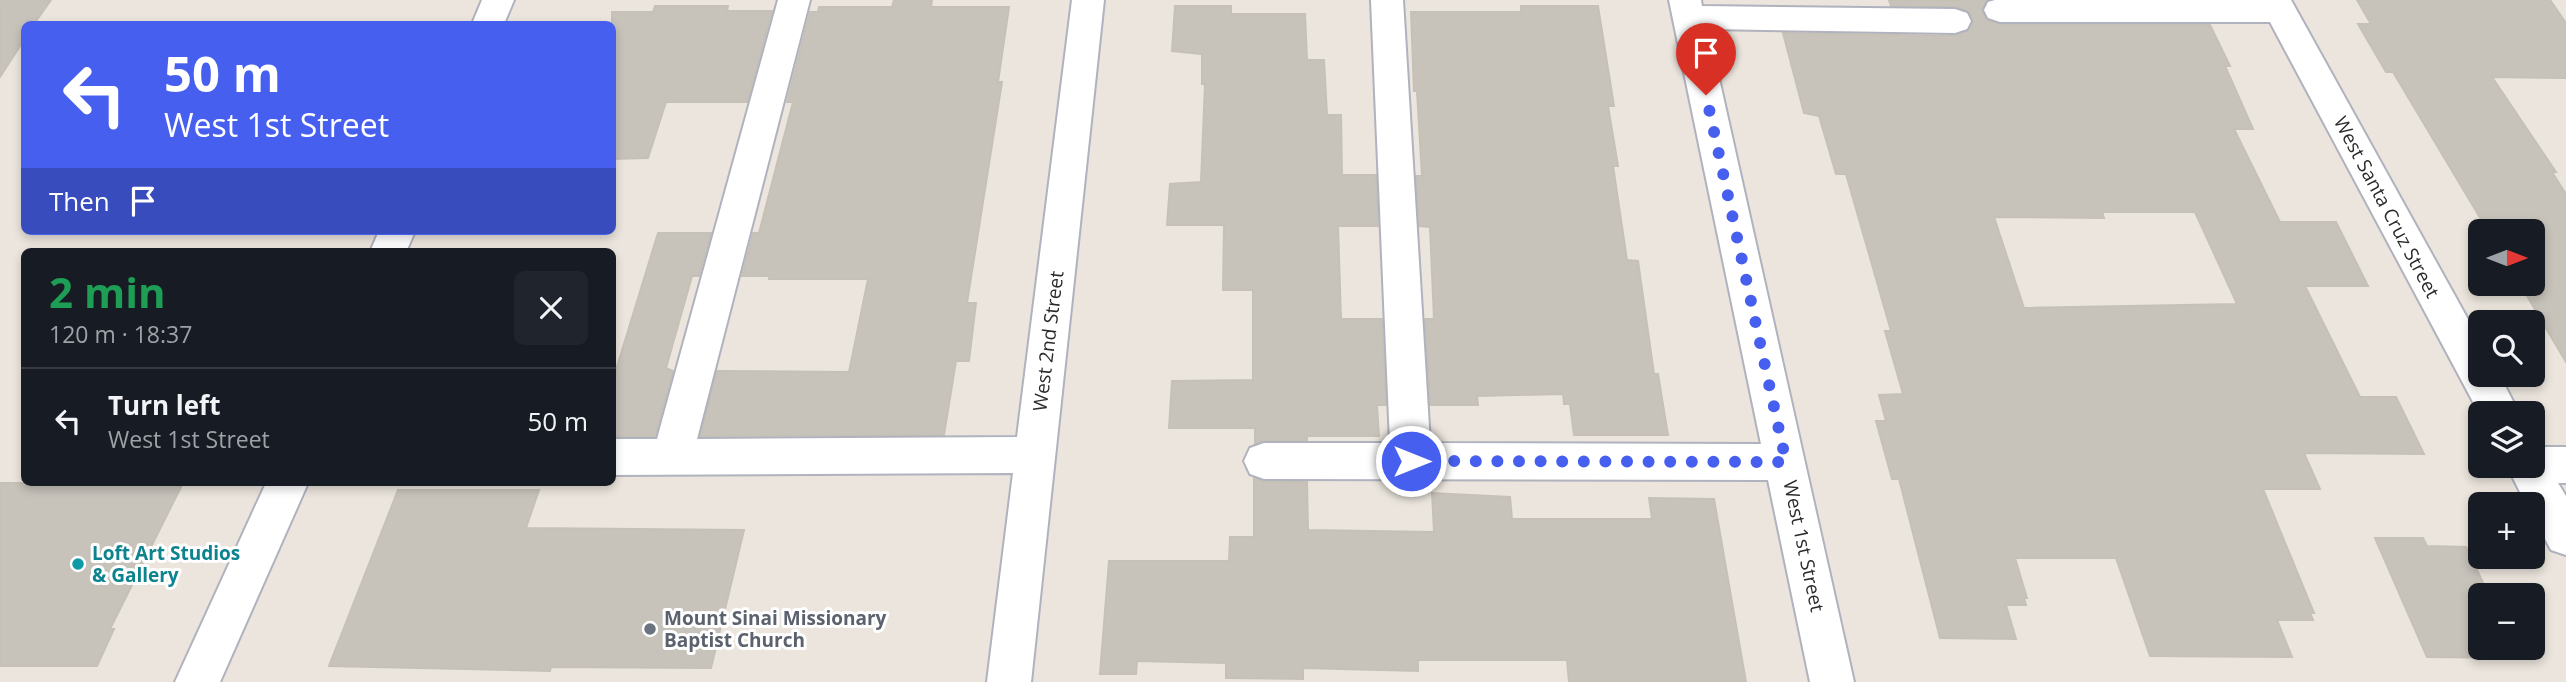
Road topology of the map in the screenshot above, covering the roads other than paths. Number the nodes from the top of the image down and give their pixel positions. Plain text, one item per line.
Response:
1 (498, 0) edge
2 (794, 0) edge
3 (1088, 0) edge
4 (1387, 0) edge
5 (2278, 5) edge
6 (1687, 8) edge
7 (2000, 10) dead end
8 (489, 21) edge
9 (1955, 21) dead end
10 (2492, 401) edge
11 (1035, 455) junction
12 (616, 457) edge
13 (671, 457) junction
14 (1264, 461) dead end
15 (1411, 461) junction
16 (1786, 462) junction
17 (2545, 465) edge
18 (2566, 465) edge
19 (2537, 478) edge
20 (286, 486) edge
21 (2566, 536) edge
22 (197, 682) edge
23 (1009, 682) edge
24 (1832, 682) edge

1 - 8 street
2 - 13 street
3 - 11 street, West 2nd Street
4 - 15 street
5 - 7 street
5 - 10 street, West Santa Cruz Street
6 - 9 street
6 - 16 street, West 1st Street
11 - 13 street
11 - 23 street, West 2nd Street
12 - 13 street
14 - 15 street
15 - 16 street
16 - 24 street, West 1st Street
17 - 18 street
19 - 21 street
20 - 22 street

